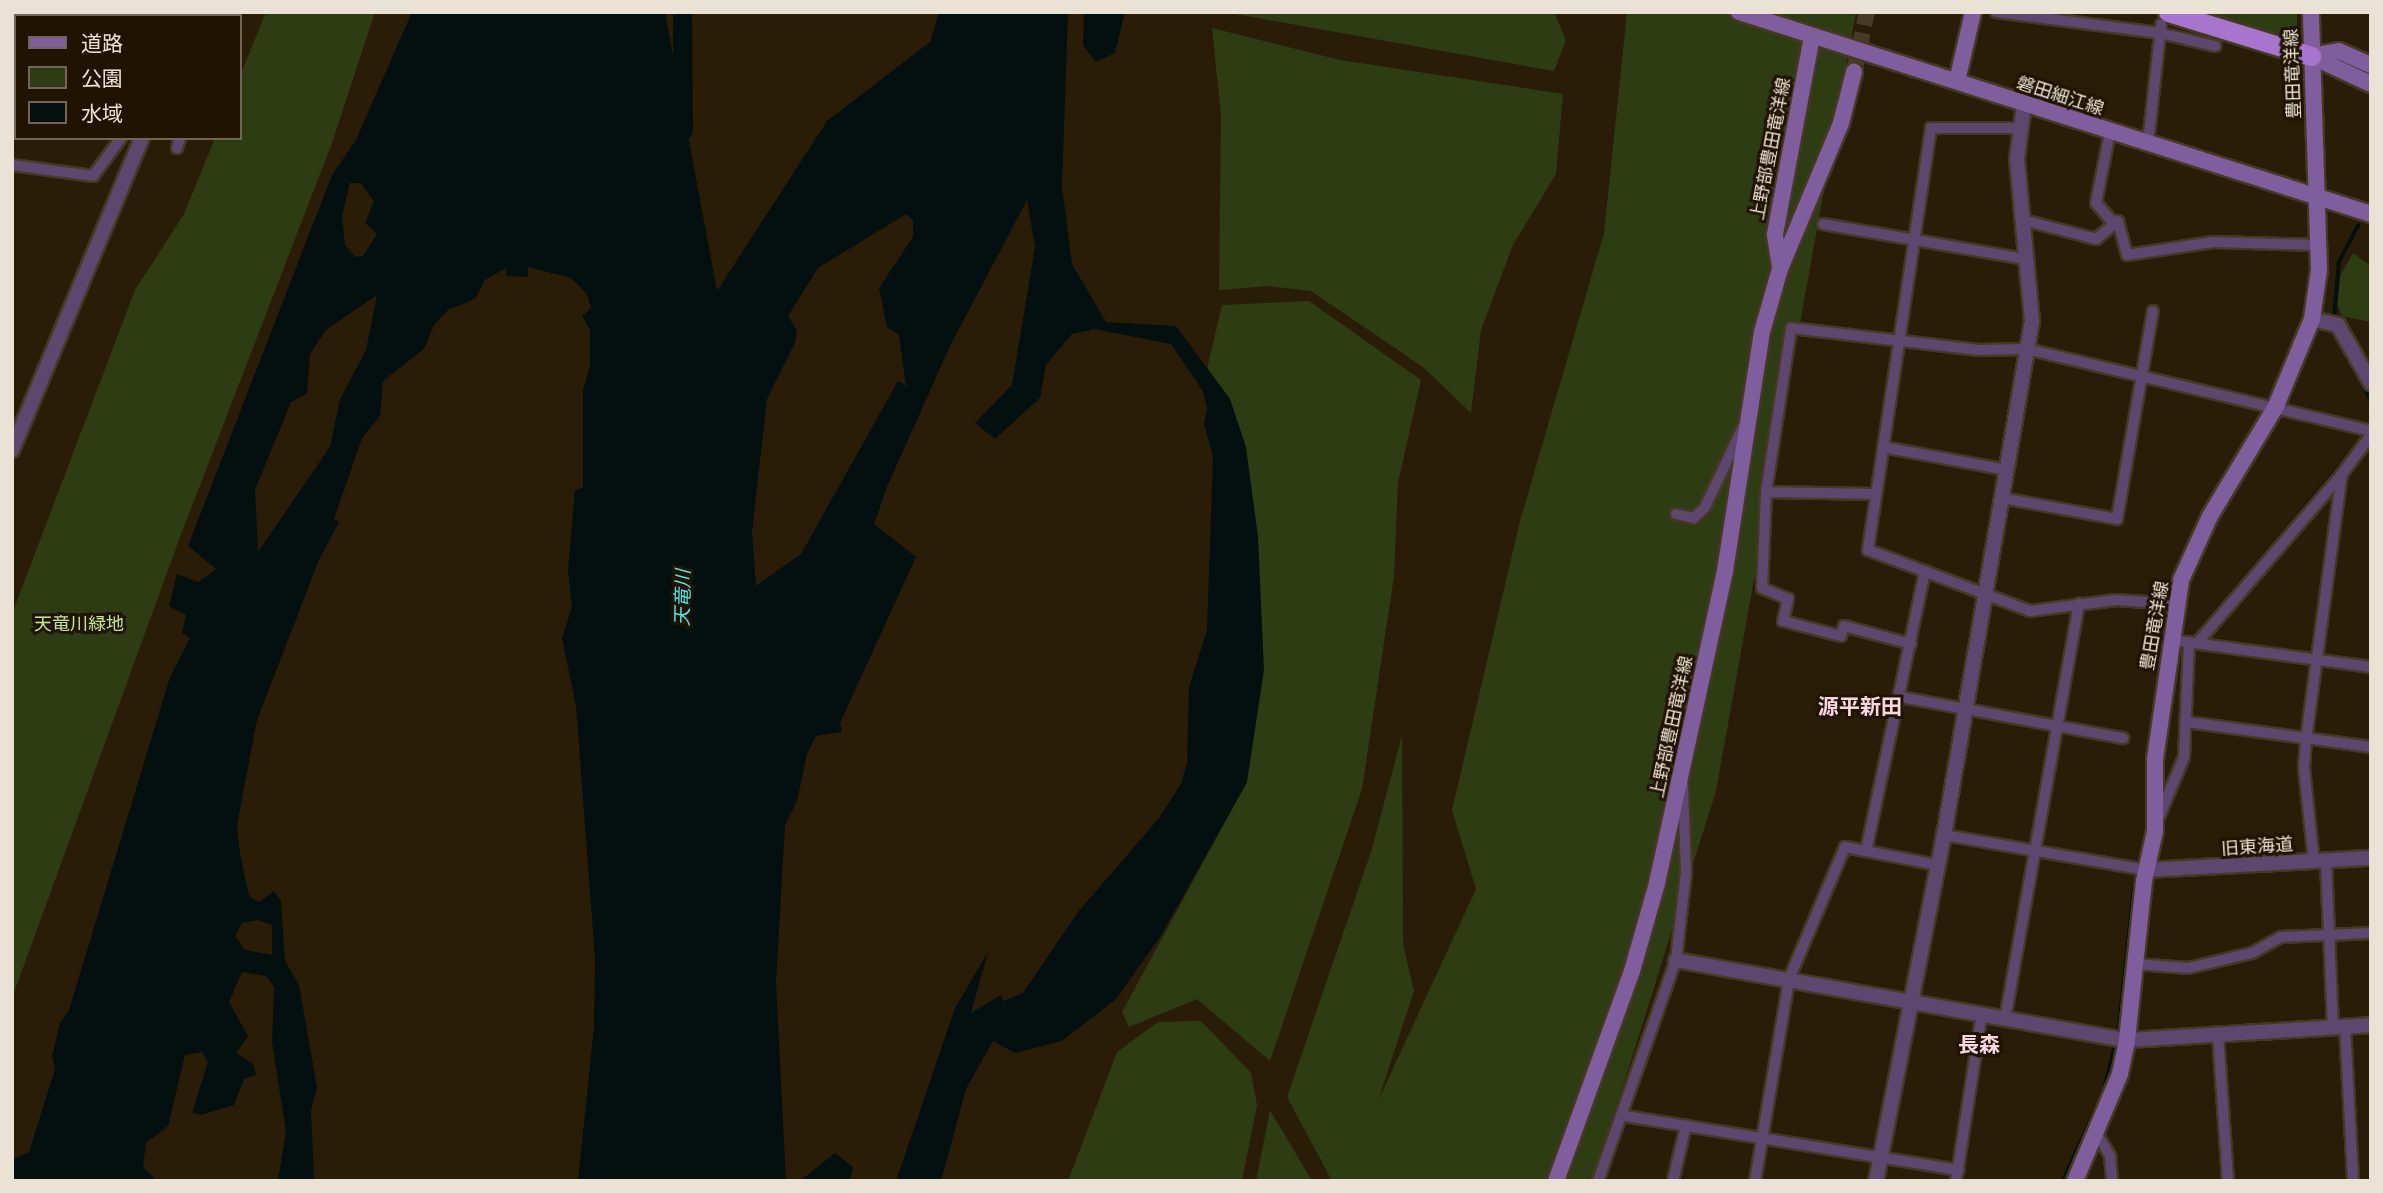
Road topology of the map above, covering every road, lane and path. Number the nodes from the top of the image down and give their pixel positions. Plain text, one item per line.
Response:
1 (1739, 12) edge
2 (1973, 12) edge
3 (1996, 12) edge
4 (2311, 12) edge
5 (2163, 24) edge
6 (1804, 33) junction
7 (2215, 46) dead end
8 (2311, 57) junction
9 (2371, 65) edge
10 (1854, 72) tunnel mouth
11 (1957, 81) junction
12 (2371, 85) edge
13 (2024, 105) junction
14 (2017, 128) junction
15 (2110, 132) junction
16 (120, 140) edge
17 (141, 140) edge
18 (2148, 144) junction
19 (12, 165) edge
20 (2318, 194) junction
21 (2371, 214) edge
22 (2023, 220) junction
23 (1823, 224) dead end
24 (2114, 224) junction
25 (1913, 239) junction
26 (2318, 245) junction
27 (2026, 259) junction
28 (1780, 269) junction
29 (2153, 311) dead end
30 (2312, 319) junction
31 (1895, 338) junction
32 (2027, 349) junction
33 (2141, 375) junction
34 (2371, 383) edge
35 (2276, 406) junction
36 (1750, 410) junction
37 (2371, 433) edge
38 (1883, 447) junction
39 (12, 450) edge
40 (2007, 470) junction
41 (2342, 474) junction
42 (1766, 492) junction
43 (1877, 494) junction
44 (2002, 498) junction
45 (1676, 514) dead end
46 (1925, 571) junction
47 (1985, 593) junction
48 (2079, 604) junction
49 (2176, 604) junction
50 (2171, 640) junction
51 (2193, 642) junction
52 (1911, 643) junction
53 (2318, 658) junction
54 (2371, 667) edge
55 (1901, 697) junction
56 (1965, 709) junction
57 (2186, 722) junction
58 (2057, 726) junction
59 (2123, 738) dead end
60 (2306, 739) junction
61 (2371, 747) edge
62 (1682, 775) junction
63 (2156, 823) junction
64 (1944, 835) junction
65 (2033, 850) junction
66 (1866, 851) junction
67 (2371, 858) edge
68 (2320, 862) junction
69 (1938, 865) junction
70 (2146, 870) junction
71 (2371, 933) edge
72 (2329, 934) junction
73 (1676, 960) junction
74 (2136, 964) junction
75 (1789, 979) junction
76 (1912, 1002) junction
77 (1982, 1014) junction
78 (2005, 1019) junction
79 (2371, 1025) edge
80 (2339, 1026) junction
81 (2218, 1034) junction
82 (2127, 1040) junction
83 (1625, 1116) junction
84 (1686, 1125) junction
85 (2097, 1134) junction
86 (1763, 1137) junction
87 (1883, 1161) junction
88 (1957, 1175) edge
89 (1556, 1181) edge
90 (1598, 1181) edge
91 (1673, 1181) edge
92 (1755, 1181) edge
93 (1875, 1181) edge
94 (2075, 1181) edge
95 (2112, 1181) edge
96 (2228, 1181) edge
97 (2353, 1181) edge

1 - 6 main road, 磐田細江線
2 - 11 main road
3 - 5 street
4 - 8 main road, 豊田竜洋線
5 - 7 street
5 - 8 highway
5 - 18 street
6 - 11 main road, 磐田細江線
6 - 28 main road, 上野部豊田竜洋線
8 - 9 main road
8 - 12 main road
8 - 20 main road, 豊田竜洋線
10 - 28 main road, 上野部豊田竜洋線
11 - 13 main road, 磐田細江線
13 - 14 street
13 - 15 main road, 磐田細江線
14 - 22 street
14 - 25 street
15 - 18 main road, 磐田細江線
15 - 24 street
16 - 19 street
17 - 39 street
18 - 20 main road, 磐田細江線
20 - 21 main road, 磐田細江線
20 - 26 main road, 豊田竜洋線
22 - 24 street
22 - 27 street
23 - 25 street
24 - 26 street
25 - 27 street
25 - 31 street
26 - 30 main road, 豊田竜洋線
27 - 32 street
28 - 36 main road, 上野部豊田竜洋線
29 - 33 street
30 - 34 street
30 - 35 main road, 豊田竜洋線
31 - 32 street
31 - 38 street
31 - 42 street
32 - 33 street
32 - 40 street
33 - 35 street
33 - 44 street
35 - 37 street
35 - 49 main road, 豊田竜洋線
36 - 45 street
36 - 62 main road, 上野部豊田竜洋線
37 - 41 street
38 - 40 street
38 - 43 street
40 - 44 street
41 - 51 street
41 - 53 street
42 - 43 street
42 - 52 street
43 - 46 street
44 - 47 street
46 - 47 street
46 - 52 street
47 - 48 street
47 - 56 street
48 - 49 street
48 - 58 street
49 - 50 main road, 豊田竜洋線
50 - 51 street
50 - 63 main road, 豊田竜洋線
51 - 53 street
51 - 57 street
52 - 55 street
53 - 54 street
53 - 60 street
55 - 56 street
55 - 66 street
56 - 58 street
56 - 64 street
57 - 60 street
57 - 63 street
58 - 59 street
58 - 65 street
60 - 61 street
60 - 68 street
62 - 73 street
62 - 89 main road, 上野部豊田竜洋線
63 - 70 main road, 豊田竜洋線
64 - 65 street
64 - 69 street
65 - 70 street
65 - 78 street
66 - 69 street
66 - 75 street
67 - 68 street, 旧東海道
68 - 70 street, 旧東海道
68 - 72 street
69 - 76 street
70 - 74 main road, 豊田竜洋線
71 - 72 street
72 - 74 street
72 - 80 street
73 - 75 street
73 - 83 street
74 - 82 main road, 豊田竜洋線
75 - 76 street
75 - 86 street
76 - 77 street
76 - 87 street
77 - 78 street
77 - 88 street
78 - 82 street
79 - 80 street
80 - 81 street
80 - 97 street
81 - 82 street
81 - 96 street
82 - 85 main road, 豊田竜洋線
83 - 84 street
83 - 90 street
84 - 86 street
84 - 91 street
85 - 94 main road, 豊田竜洋線
85 - 95 street
86 - 87 street
86 - 92 street
87 - 88 street
87 - 93 street

